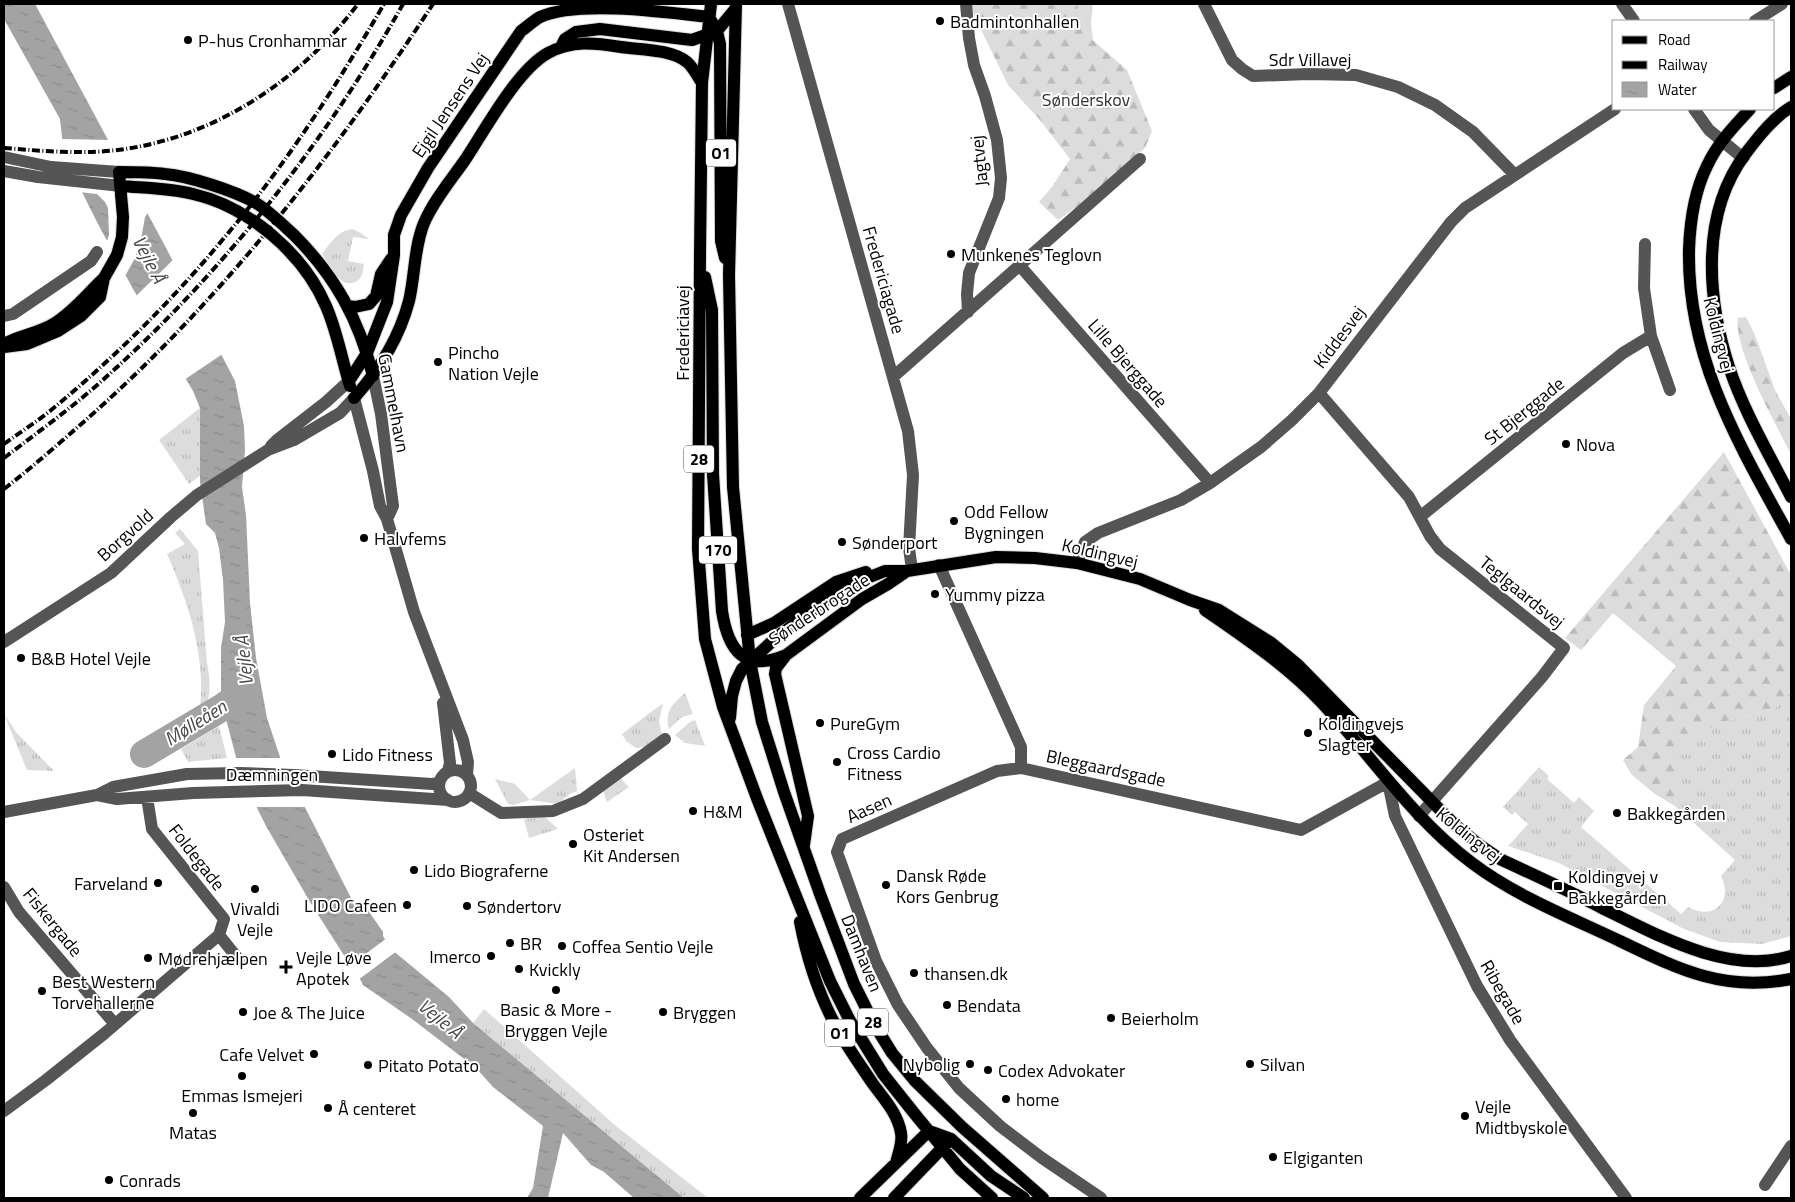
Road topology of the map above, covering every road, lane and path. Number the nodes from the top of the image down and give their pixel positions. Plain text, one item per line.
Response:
1 (711, 4) edge
2 (788, 4) edge
3 (966, 4) edge
4 (1204, 4) edge
5 (1622, 4) edge
6 (1782, 4) edge
7 (736, 6) edge
8 (708, 18) junction
9 (1633, 20) edge
10 (1757, 20) edge
11 (712, 33) junction
12 (560, 48) junction
13 (1791, 77) edge
14 (702, 83) junction
15 (1775, 87) edge
16 (1791, 107) edge
17 (1613, 110) edge
18 (1695, 110) edge
19 (1749, 110) edge
20 (1722, 142) junction
21 (4, 158) edge
22 (1743, 158) junction
23 (1140, 159) dead end
24 (4, 171) edge
25 (119, 172) junction
26 (1514, 174) junction
27 (120, 186) junction
28 (1645, 244) dead end
29 (97, 252) dead end
30 (394, 255) junction
31 (700, 255) junction
32 (1020, 266) junction
33 (729, 275) junction
34 (348, 306) junction
35 (968, 312) junction
36 (4, 316) edge
37 (1651, 336) junction
38 (4, 345) edge
39 (367, 354) junction
40 (373, 376) junction
41 (893, 377) junction
42 (349, 381) junction
43 (1670, 390) dead end
44 (1319, 393) junction
45 (354, 398) junction
46 (268, 450) junction
47 (1210, 483) junction
48 (1791, 497) edge
49 (1421, 516) junction
50 (386, 519) junction
51 (1791, 539) edge
52 (1077, 563) junction
53 (939, 565) junction
54 (909, 571) junction
55 (878, 573) junction
56 (1190, 600) junction
57 (747, 635) junction
58 (4, 642) edge
59 (786, 655) junction
60 (750, 661) junction
61 (441, 686) junction
62 (730, 725) junction
63 (665, 740) dead end
64 (1021, 768) junction
65 (448, 771) junction
66 (467, 775) junction
67 (1388, 782) junction
68 (439, 783) junction
69 (469, 793) junction
70 (98, 795) junction
71 (147, 797) junction
72 (448, 800) junction
73 (1432, 802) junction
74 (4, 812) edge
75 (1419, 816) junction
76 (842, 839) joint
77 (803, 847) junction
78 (4, 887) edge
79 (795, 893) junction
80 (219, 935) junction
81 (1791, 956) edge
82 (239, 960) dead end
83 (1791, 980) edge
84 (114, 1023) junction
85 (4, 1111) edge
86 (962, 1126) junction
87 (929, 1131) junction
88 (947, 1144) junction
89 (1791, 1146) edge
90 (896, 1163) junction
91 (1765, 1185) dead end
92 (860, 1198) edge
93 (894, 1198) edge
94 (992, 1198) edge
95 (1024, 1198) edge
96 (1043, 1198) edge
97 (1101, 1198) edge
98 (1626, 1198) edge

1 - 8 main road, Fredericiavej / 28
2 - 41 street, Fredericiagade
3 - 35 street, Jagtvej
4 - 26 street, Sdr Villavej
5 - 9 street
6 - 10 street
7 - 11 main road
7 - 33 main road, 28
8 - 11 main road, Fredericiavej / 28
8 - 30 main road, Ejgil Jensens Vej
11 - 12 main road
11 - 14 main road, Fredericiavej / 28
11 - 33 main road, O1
12 - 14 main road
12 - 40 main road
13 - 15 main road
14 - 31 main road, Fredericiavej / 28
16 - 22 main road, Koldingvej
17 - 26 street, Kiddesvej
18 - 20 street
19 - 20 main road, Koldingvej
20 - 22 street
20 - 51 main road, Koldingvej
21 - 25 street
22 - 48 main road, Koldingvej
23 - 32 street
24 - 27 street
25 - 27 main road
25 - 34 main road, Gammelhavn
26 - 44 street, Kiddesvej
27 - 38 main road
27 - 42 main road, Gammelhavn
28 - 37 street
29 - 36 street
30 - 34 main road
30 - 39 main road, Ejgil Jensens Vej
31 - 60 main road, 170
31 - 62 main road, Fredericiavej / 28
32 - 35 street
32 - 47 street, Lille Bjerggade
33 - 57 main road, 28
34 - 39 main road, Gammelhavn
35 - 41 street
37 - 43 street
37 - 49 street, St Bjerggade
39 - 40 main road, Gammelhavn
39 - 42 main road, Ejgil Jensens Vej
40 - 45 main road
40 - 50 street, Gammelhavn
41 - 54 street, Fredericiagade
42 - 45 main road, Gammelhavn
42 - 46 street, Borgvold
44 - 47 street, Kiddesvej
44 - 49 street, Teglgaardsvej
45 - 46 street, Borgvold
45 - 50 street, Gammelhavn
46 - 58 street, Borgvold
47 - 52 street, Kiddesvej
49 - 73 street, Teglgaardsvej
50 - 61 street, Gammelhavn
52 - 53 main road, Koldingvej
52 - 56 main road, Koldingvej
53 - 54 main road, Sønderbrogade
53 - 64 street, Bleggaardsgade
54 - 55 main road, Sønderbrogade
54 - 59 main road, Sønderbrogade
55 - 57 main road
55 - 60 main road, Sønderbrogade
56 - 67 main road, Koldingvej
56 - 73 main road, Koldingvej
57 - 60 main road, 28
59 - 60 main road, Sønderbrogade
59 - 77 main road
60 - 62 main road
60 - 77 main road, Damhaven / 28
61 - 65 street, Gammelhavn
61 - 66 street, Gammelhavn
62 - 79 main road, 28
63 - 69 street
64 - 67 street, Bleggaardsgade
64 - 76 street, Aasen
65 - 66 street
65 - 68 street
66 - 69 street
67 - 75 main road, Koldingvej
67 - 98 street, Ribegade
68 - 70 street, Dæmningen
68 - 72 street
69 - 72 street
70 - 71 street, Dæmningen
70 - 74 street, Dæmningen
71 - 72 street, Dæmningen
71 - 80 street, Foldegade
73 - 75 street, Teglgaardsvej
73 - 81 main road, Koldingvej
75 - 83 main road, Koldingvej
76 - 97 street, Damhaven
77 - 86 main road, Damhaven / 28
78 - 84 street, Fiskergade
79 - 87 main road, 28
79 - 90 main road, O1
80 - 82 street
80 - 84 street
84 - 85 street
86 - 88 main road
86 - 96 main road, Damhaven / 28
87 - 88 main road, 28
87 - 90 main road
88 - 93 main road
88 - 94 main road, 28
88 - 95 main road
89 - 91 street
90 - 92 main road

